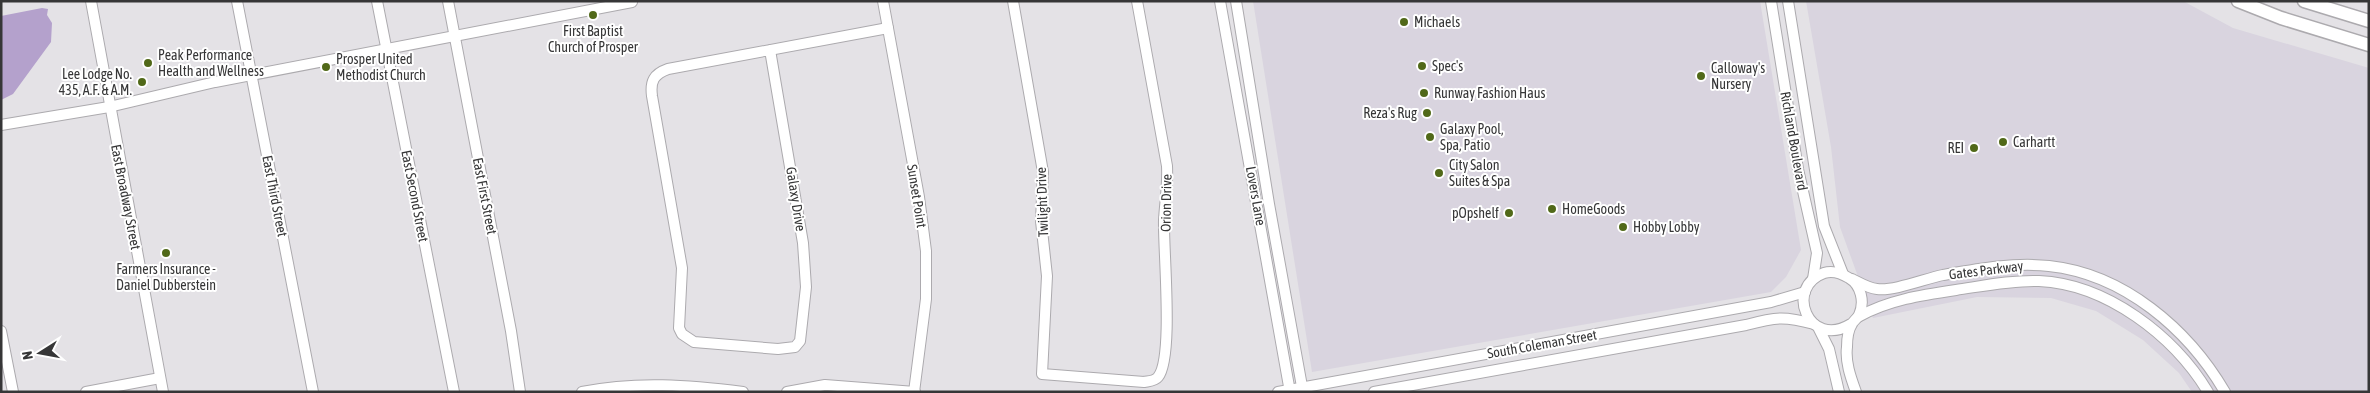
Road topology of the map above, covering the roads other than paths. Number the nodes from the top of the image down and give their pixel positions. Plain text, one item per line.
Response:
1 (91, 1) edge
2 (237, 1) edge
3 (377, 1) edge
4 (448, 1) edge
5 (883, 1) edge
6 (1013, 1) edge
7 (1137, 1) edge
8 (1220, 1) edge
9 (1236, 1) edge
10 (1771, 1) edge
11 (1788, 1) edge
12 (2238, 1) edge
13 (2304, 1) edge
14 (632, 2) edge
15 (2369, 21) edge
16 (888, 28) junction
17 (455, 36) junction
18 (2369, 45) edge
19 (387, 50) junction
20 (770, 50) junction
21 (252, 75) junction
22 (109, 107) junction
23 (1, 125) edge
24 (1809, 135) junction
25 (1794, 138) junction
26 (1269, 204) junction
27 (1258, 206) junction
28 (1944, 275) junction
29 (1848, 277) junction
30 (1813, 279) junction
31 (1805, 292) junction
32 (1947, 292) junction
33 (1714, 312) junction
34 (1702, 315) junction
35 (1855, 321) junction
36 (1816, 327) junction
37 (1717, 330) junction
38 (1, 331) edge
39 (1704, 332) junction
40 (1504, 350) junction
41 (1491, 353) junction
42 (1507, 368) junction
43 (1494, 370) junction
44 (1159, 377) joint
45 (160, 378) junction
46 (1303, 389) edge
47 (1290, 391) edge
48 (13, 392) edge
49 (86, 392) edge
50 (163, 392) edge
51 (313, 392) edge
52 (454, 392) edge
53 (520, 392) edge
54 (582, 392) edge
55 (743, 392) edge
56 (787, 392) edge
57 (914, 392) edge
58 (1278, 392) edge
59 (1374, 392) edge
60 (1839, 392) edge
61 (1856, 392) edge
62 (2208, 392) edge
63 (2225, 392) edge

1 - 22 street, East Broadway Street
2 - 21 street, East Third Street
3 - 19 street, East Second Street
4 - 17 street, East First Street
5 - 16 street, Sunset Point
6 - 44 street, Twilight Drive
7 - 44 street, Orion Drive
8 - 27 street, Lovers Lane
9 - 26 street, Lovers Lane
10 - 25 street, Richland Boulevard
11 - 24 street, Richland Boulevard
12 - 18 main road
13 - 15 main road
14 - 17 street
16 - 20 street
16 - 57 street, Sunset Point
17 - 19 street
17 - 53 street, East First Street
19 - 21 street
19 - 52 street, East Second Street
20 - 20 street, Galaxy Drive
21 - 22 street
21 - 51 street, East Third Street
22 - 23 street
22 - 45 street, East Broadway Street
24 - 25 street
24 - 29 street, Richland Boulevard
25 - 30 street, Richland Boulevard
26 - 27 street
26 - 46 street, Lovers Lane
27 - 47 street, Lovers Lane
28 - 29 street, Gates Parkway
28 - 32 street
28 - 63 street, Gates Parkway
29 - 30 street
29 - 35 street
30 - 31 street
31 - 33 street, South Coleman Street
31 - 36 street
32 - 35 street, Gates Parkway
32 - 62 street, Gates Parkway
33 - 34 street, South Coleman Street
33 - 37 street
34 - 39 street
34 - 40 street, South Coleman Street
35 - 36 street
35 - 61 street
36 - 37 street, South Coleman Street
36 - 60 street
37 - 39 street, South Coleman Street
38 - 48 street
39 - 42 street, South Coleman Street
40 - 41 street, South Coleman Street
40 - 42 street
41 - 43 street
41 - 46 street, South Coleman Street
42 - 43 street, South Coleman Street
43 - 59 street, South Coleman Street
45 - 49 street
45 - 50 street, East Broadway Street
46 - 47 street, South Coleman Street
47 - 58 street, South Coleman Street
54 - 55 street
56 - 57 street

